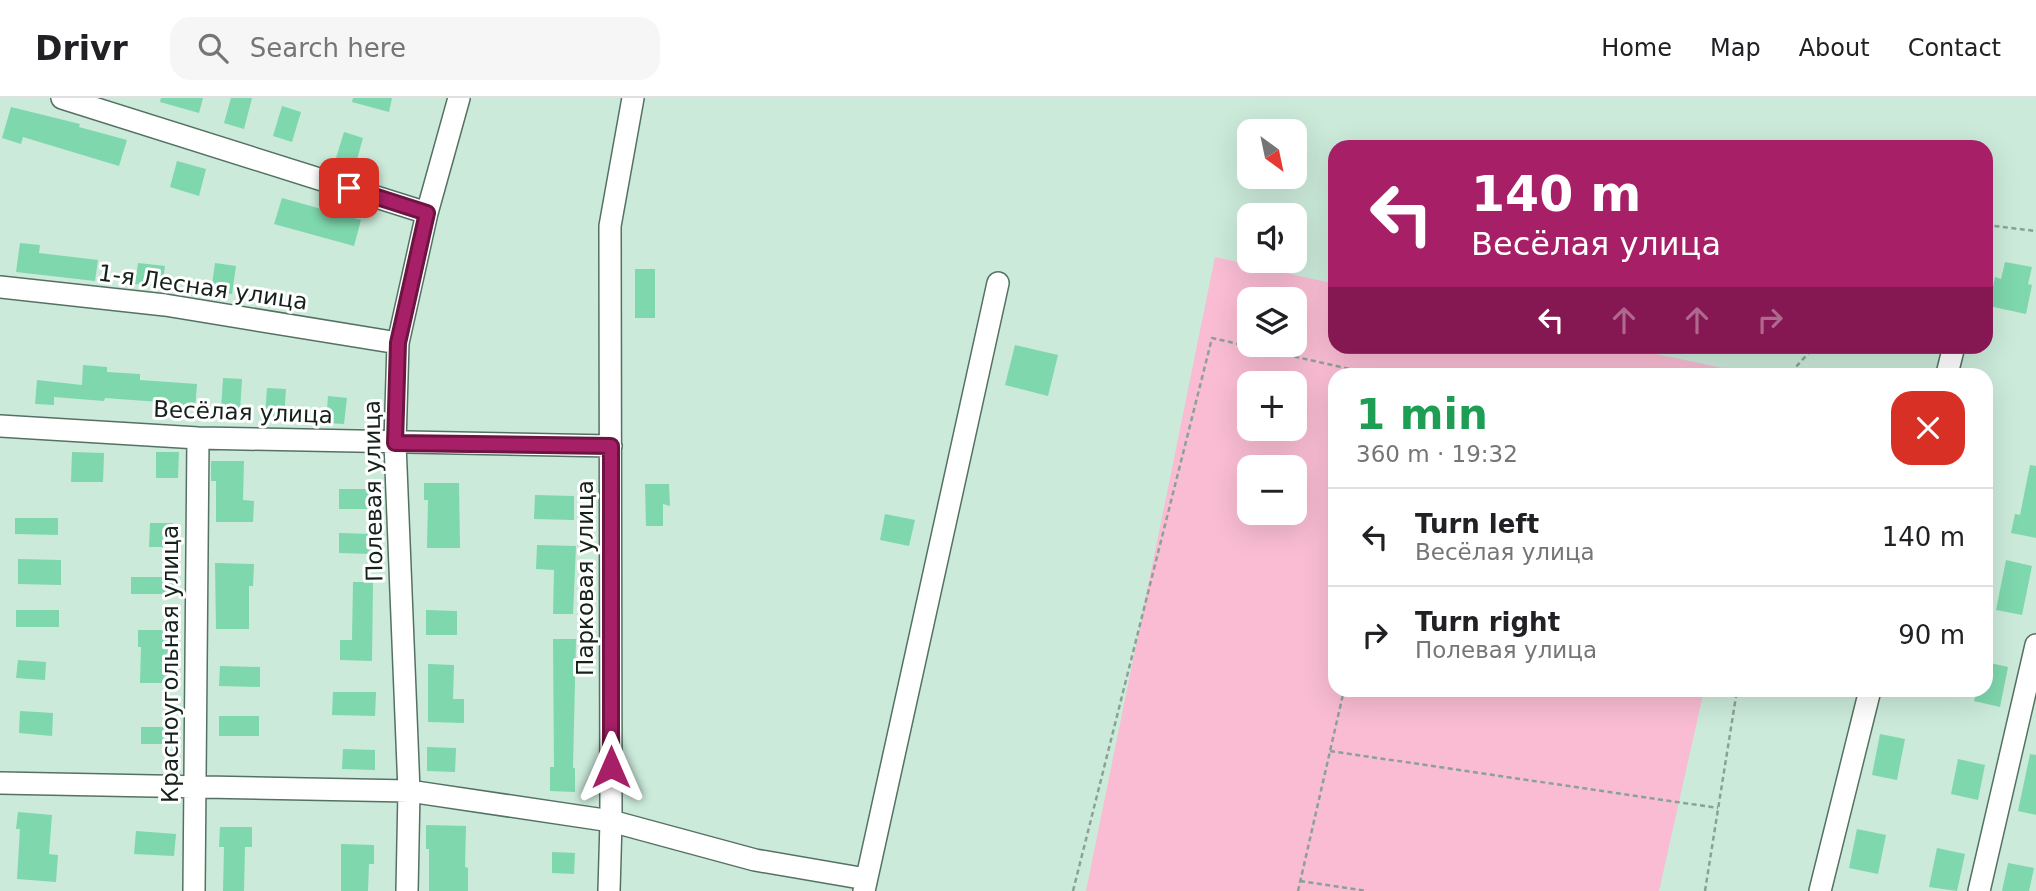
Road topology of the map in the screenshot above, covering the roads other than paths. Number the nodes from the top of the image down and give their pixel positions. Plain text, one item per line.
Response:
1 (62, 98) edge
2 (459, 98) edge
3 (633, 98) edge
4 (427, 213) junction
5 (998, 283) dead end
6 (0, 287) edge
7 (398, 343) junction
8 (0, 426) edge
9 (198, 438) junction
10 (395, 443) junction
11 (611, 446) junction
12 (2036, 645) edge
13 (1868, 697) edge
14 (0, 783) edge
15 (195, 787) junction
16 (409, 791) junction
17 (611, 821) junction
18 (865, 885) edge
19 (194, 891) edge
20 (407, 891) edge
21 (609, 891) edge
22 (1820, 891) edge
23 (1979, 891) edge

1 - 4 street
2 - 4 street, Полевая улица
3 - 11 street, Парковая улица
4 - 7 street, Полевая улица
5 - 18 street
6 - 7 street, 1-я Лесная улица
7 - 10 street, Полевая улица
8 - 9 street, Весёлая улица
9 - 10 street, Весёлая улица
9 - 15 street, Красноугольная улица
10 - 11 street, Весёлая улица
10 - 16 street, Полевая улица
11 - 17 street, Парковая улица
12 - 23 street
13 - 22 street
14 - 15 street
15 - 16 street
15 - 19 street, Красноугольная улица
16 - 17 street
16 - 20 street, Полевая улица
17 - 18 street
17 - 21 street, Парковая улица

